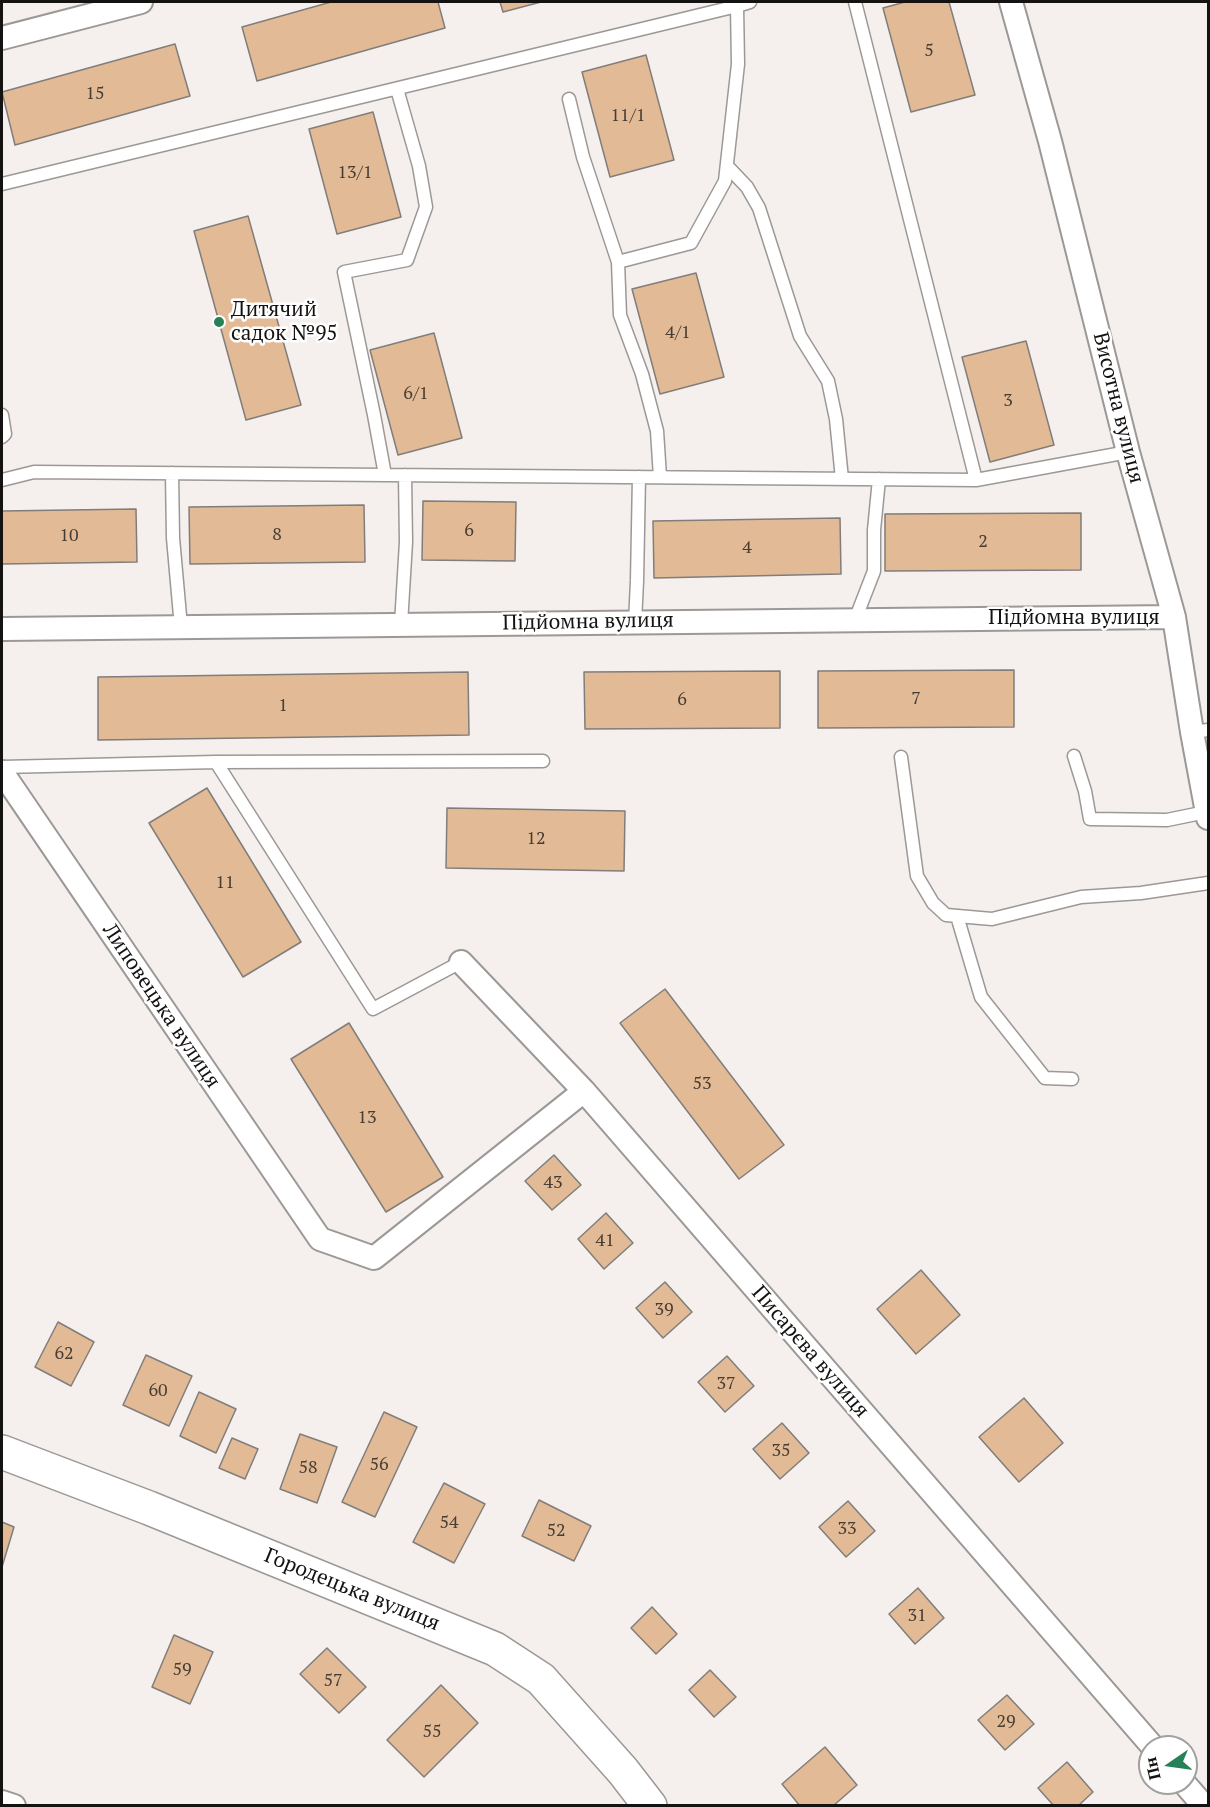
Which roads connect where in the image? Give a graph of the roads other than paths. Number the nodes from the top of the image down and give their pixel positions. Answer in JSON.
{"nodes":[{"id":1,"x":141,"y":2,"type":"edge"},
{"id":2,"x":750,"y":2,"type":"edge"},
{"id":3,"x":855,"y":2,"type":"edge"},
{"id":4,"x":1011,"y":2,"type":"edge"},
{"id":5,"x":737,"y":6,"type":"junction"},
{"id":6,"x":2,"y":38,"type":"edge"},
{"id":7,"x":397,"y":89,"type":"junction"},
{"id":8,"x":569,"y":99,"type":"dead end"},
{"id":9,"x":727,"y":166,"type":"junction"},
{"id":10,"x":2,"y":184,"type":"edge"},
{"id":11,"x":618,"y":262,"type":"junction"},
{"id":12,"x":2,"y":415,"type":"edge"},
{"id":13,"x":2,"y":437,"type":"edge"},
{"id":14,"x":1128,"y":452,"type":"junction"},
{"id":15,"x":172,"y":473,"type":"junction"},
{"id":16,"x":385,"y":475,"type":"junction"},
{"id":17,"x":405,"y":475,"type":"junction"},
{"id":18,"x":639,"y":477,"type":"junction"},
{"id":19,"x":660,"y":477,"type":"junction"},
{"id":20,"x":842,"y":479,"type":"junction"},
{"id":21,"x":879,"y":479,"type":"junction"},
{"id":22,"x":2,"y":480,"type":"edge"},
{"id":23,"x":976,"y":480,"type":"junction"},
{"id":24,"x":1174,"y":617,"type":"junction"},
{"id":25,"x":855,"y":620,"type":"junction"},
{"id":26,"x":635,"y":622,"type":"junction"},
{"id":27,"x":401,"y":624,"type":"junction"},
{"id":28,"x":181,"y":627,"type":"junction"},
{"id":29,"x":2,"y":630,"type":"edge"},
{"id":30,"x":1200,"y":731,"type":"edge"},
{"id":31,"x":1074,"y":756,"type":"dead end"},
{"id":32,"x":901,"y":758,"type":"dead end"},
{"id":33,"x":543,"y":761,"type":"dead end"},
{"id":34,"x":216,"y":762,"type":"junction"},
{"id":35,"x":2,"y":766,"type":"edge"},
{"id":36,"x":2,"y":772,"type":"edge"},
{"id":37,"x":1208,"y":815,"type":"edge"},
{"id":38,"x":1209,"y":883,"type":"edge"},
{"id":39,"x":957,"y":916,"type":"junction"},
{"id":40,"x":461,"y":962,"type":"joint"},
{"id":41,"x":1072,"y":1079,"type":"dead end"},
{"id":42,"x":584,"y":1091,"type":"junction"},
{"id":43,"x":2,"y":1452,"type":"edge"},
{"id":44,"x":1143,"y":1735,"type":"edge"},
{"id":45,"x":2,"y":1802,"type":"edge"},
{"id":46,"x":14,"y":1806,"type":"edge"},
{"id":47,"x":650,"y":1806,"type":"edge"}],
"edges":[{"from":1,"to":6,"type":"street"},
{"from":2,"to":5,"type":"lane"},
{"from":3,"to":23,"type":"lane"},
{"from":4,"to":14,"type":"street","name":"Висотна вулиця"},
{"from":5,"to":7,"type":"lane"},
{"from":5,"to":9,"type":"lane"},
{"from":7,"to":10,"type":"lane"},
{"from":7,"to":16,"type":"lane"},
{"from":8,"to":11,"type":"lane"},
{"from":9,"to":11,"type":"lane"},
{"from":9,"to":20,"type":"lane"},
{"from":11,"to":19,"type":"lane"},
{"from":12,"to":13,"type":"lane"},
{"from":14,"to":23,"type":"lane"},
{"from":14,"to":24,"type":"street","name":"Висотна вулиця"},
{"from":15,"to":16,"type":"lane"},
{"from":15,"to":22,"type":"lane"},
{"from":15,"to":28,"type":"lane"},
{"from":16,"to":17,"type":"lane"},
{"from":17,"to":18,"type":"lane"},
{"from":17,"to":27,"type":"lane"},
{"from":18,"to":19,"type":"lane"},
{"from":18,"to":26,"type":"lane"},
{"from":19,"to":20,"type":"lane"},
{"from":20,"to":21,"type":"lane"},
{"from":21,"to":23,"type":"lane"},
{"from":21,"to":25,"type":"lane"},
{"from":24,"to":25,"type":"street","name":"Підйомна вулиця"},
{"from":24,"to":30,"type":"street","name":"Висотна вулиця"},
{"from":25,"to":26,"type":"street","name":"Підйомна вулиця"},
{"from":26,"to":27,"type":"street","name":"Підйомна вулиця"},
{"from":27,"to":28,"type":"street","name":"Підйомна вулиця"},
{"from":28,"to":29,"type":"street","name":"Підйомна вулиця"},
{"from":30,"to":37,"type":"street","name":"Висотна вулиця"},
{"from":31,"to":37,"type":"lane"},
{"from":32,"to":39,"type":"lane"},
{"from":33,"to":34,"type":"lane"},
{"from":34,"to":35,"type":"lane"},
{"from":34,"to":40,"type":"lane"},
{"from":36,"to":42,"type":"street","name":"Липовецька вулиця"},
{"from":38,"to":39,"type":"lane"},
{"from":39,"to":41,"type":"lane"},
{"from":40,"to":42,"type":"street","name":"Писарєва вулиця"},
{"from":42,"to":44,"type":"street","name":"Писарєва вулиця"},
{"from":43,"to":47,"type":"main road","name":"Городецька вулиця"},
{"from":45,"to":46,"type":"street"}]}
